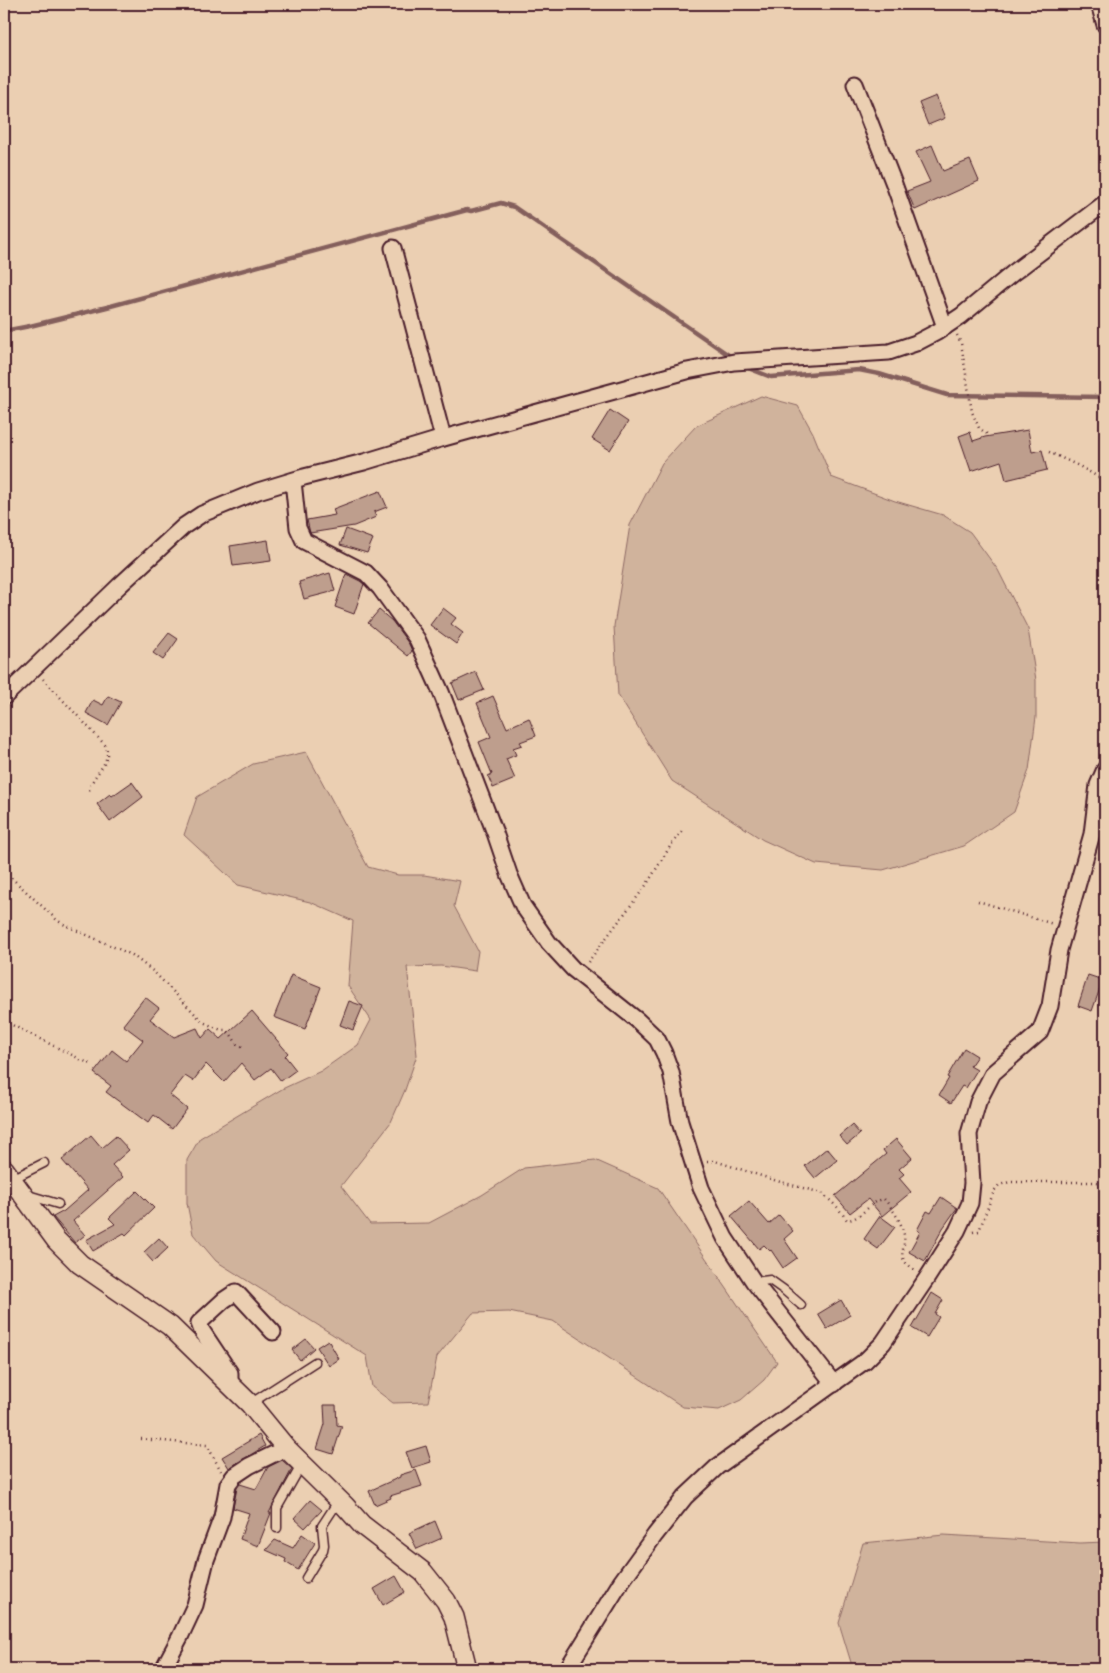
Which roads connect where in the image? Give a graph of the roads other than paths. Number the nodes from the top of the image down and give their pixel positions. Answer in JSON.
{"nodes":[{"id":1,"x":1099,"y":4,"type":"edge"},
{"id":2,"x":1105,"y":25,"type":"edge"},
{"id":3,"x":854,"y":84,"type":"dead end"},
{"id":4,"x":1105,"y":202,"type":"edge"},
{"id":5,"x":393,"y":248,"type":"dead end"},
{"id":6,"x":948,"y":325,"type":"junction"},
{"id":7,"x":443,"y":438,"type":"junction"},
{"id":8,"x":293,"y":481,"type":"junction"},
{"id":9,"x":5,"y":694,"type":"edge"},
{"id":10,"x":1105,"y":769,"type":"edge"},
{"id":11,"x":44,"y":1163,"type":"dead end"},
{"id":12,"x":12,"y":1180,"type":"edge"},
{"id":13,"x":58,"y":1204,"type":"dead end"},
{"id":14,"x":754,"y":1282,"type":"junction"},
{"id":15,"x":801,"y":1305,"type":"dead end"},
{"id":16,"x":273,"y":1332,"type":"dead end"},
{"id":17,"x":315,"y":1362,"type":"dead end"},
{"id":18,"x":230,"y":1384,"type":"junction"},
{"id":19,"x":834,"y":1384,"type":"junction"},
{"id":20,"x":250,"y":1404,"type":"junction"},
{"id":21,"x":286,"y":1448,"type":"junction"},
{"id":22,"x":302,"y":1464,"type":"junction"},
{"id":23,"x":339,"y":1500,"type":"junction"},
{"id":24,"x":278,"y":1528,"type":"dead end"},
{"id":25,"x":306,"y":1578,"type":"dead end"},
{"id":26,"x":163,"y":1669,"type":"edge"},
{"id":27,"x":467,"y":1669,"type":"edge"},
{"id":28,"x":567,"y":1669,"type":"edge"}],
"edges":[{"from":1,"to":2,"type":"street"},
{"from":3,"to":6,"type":"street"},
{"from":4,"to":6,"type":"street"},
{"from":5,"to":7,"type":"street"},
{"from":6,"to":7,"type":"street"},
{"from":7,"to":8,"type":"street"},
{"from":8,"to":9,"type":"street"},
{"from":8,"to":14,"type":"street"},
{"from":10,"to":19,"type":"street"},
{"from":11,"to":12,"type":"lane"},
{"from":12,"to":13,"type":"lane"},
{"from":12,"to":18,"type":"street"},
{"from":14,"to":15,"type":"lane"},
{"from":14,"to":19,"type":"street"},
{"from":16,"to":18,"type":"street"},
{"from":17,"to":20,"type":"lane"},
{"from":18,"to":20,"type":"street"},
{"from":19,"to":28,"type":"street"},
{"from":20,"to":21,"type":"street"},
{"from":21,"to":22,"type":"street"},
{"from":21,"to":26,"type":"street"},
{"from":22,"to":23,"type":"street"},
{"from":22,"to":24,"type":"lane"},
{"from":23,"to":25,"type":"lane"},
{"from":23,"to":27,"type":"street"}]}
